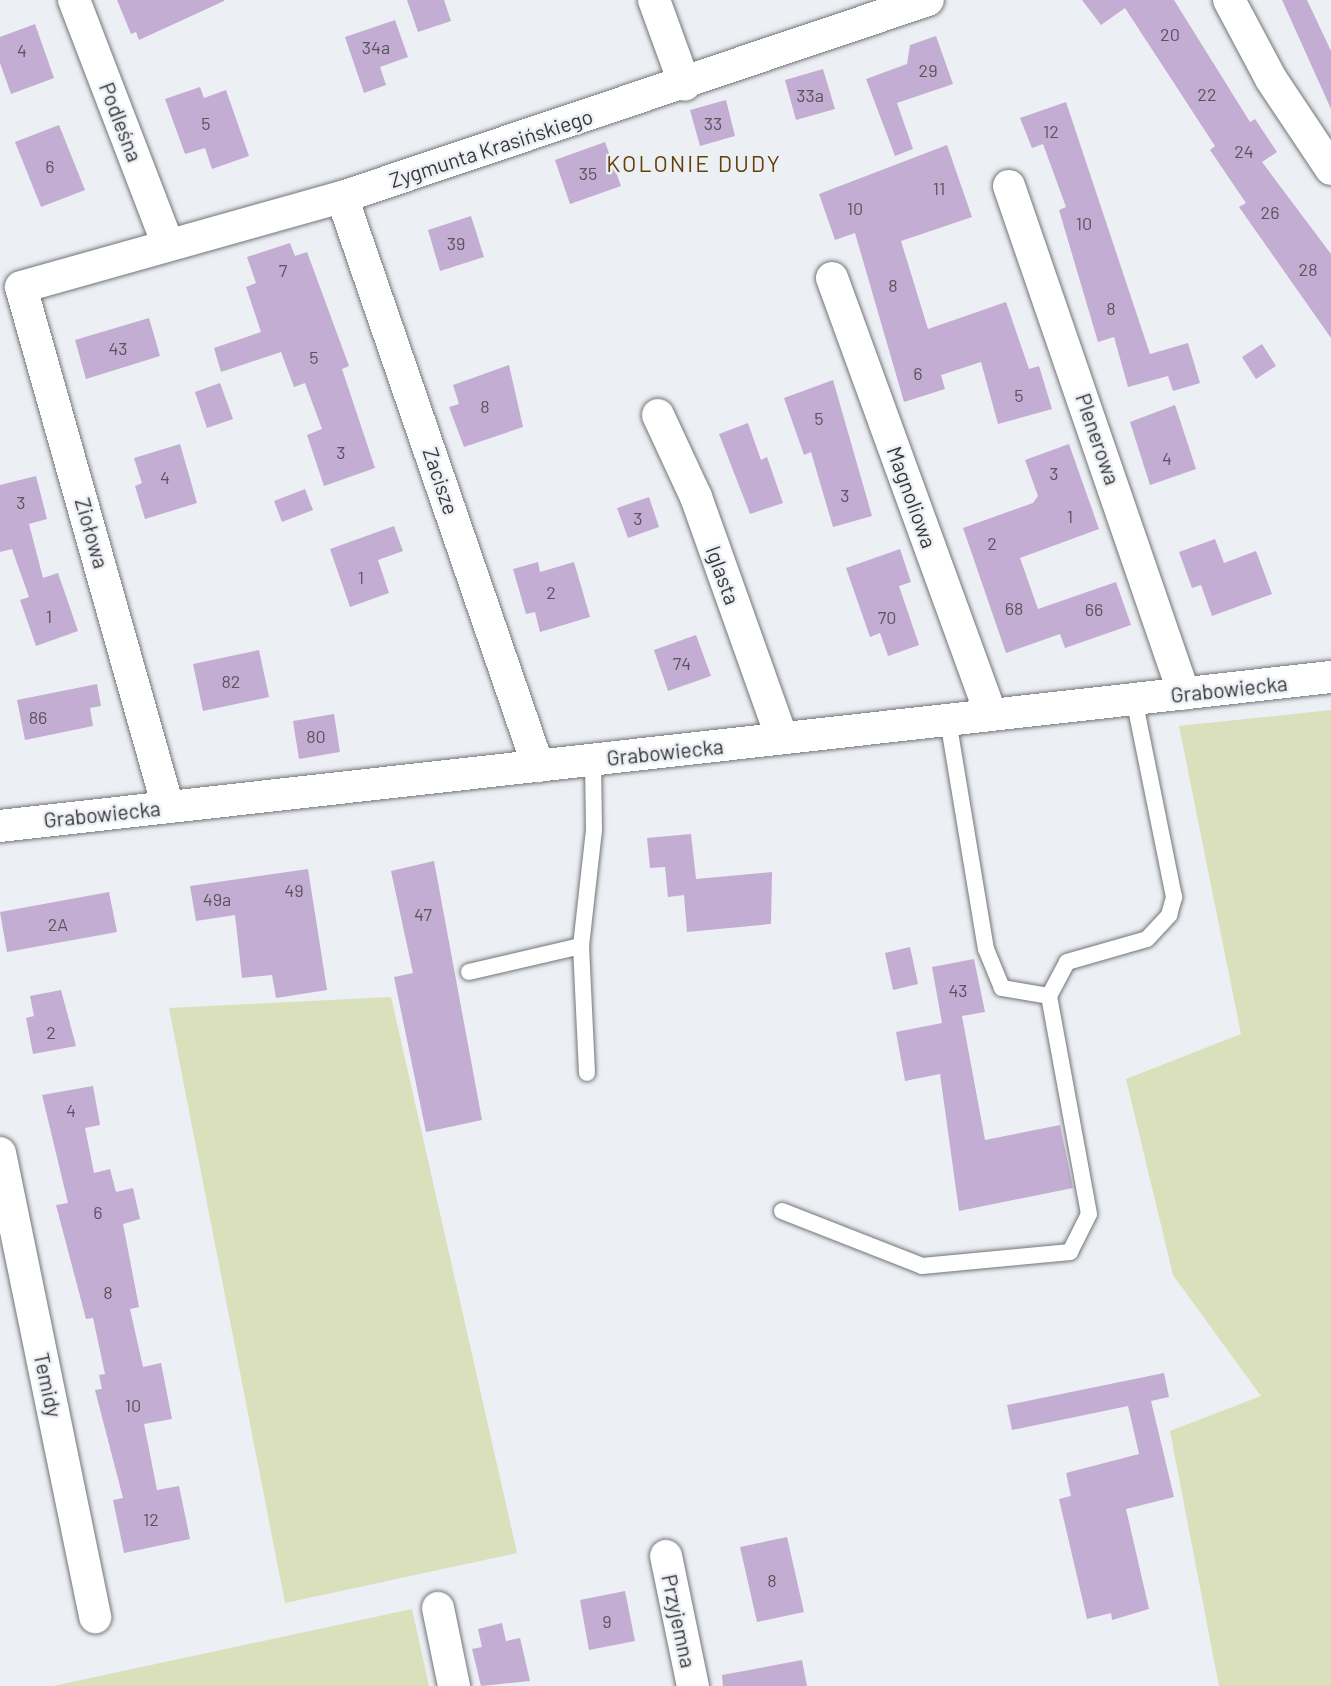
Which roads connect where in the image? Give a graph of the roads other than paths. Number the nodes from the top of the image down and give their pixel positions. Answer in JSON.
{"nodes":[{"id":1,"x":74,"y":0,"type":"edge"},
{"id":2,"x":654,"y":0,"type":"edge"},
{"id":3,"x":928,"y":0,"type":"edge"},
{"id":4,"x":1229,"y":0,"type":"edge"},
{"id":5,"x":685,"y":85,"type":"junction"},
{"id":6,"x":1331,"y":169,"type":"edge"},
{"id":7,"x":1009,"y":186,"type":"dead end"},
{"id":8,"x":342,"y":197,"type":"junction"},
{"id":9,"x":168,"y":245,"type":"junction"},
{"id":10,"x":832,"y":278,"type":"dead end"},
{"id":11,"x":23,"y":287,"type":"edge"},
{"id":12,"x":658,"y":415,"type":"dead end"},
{"id":13,"x":1331,"y":677,"type":"edge"},
{"id":14,"x":1184,"y":694,"type":"junction"},
{"id":15,"x":1134,"y":699,"type":"junction"},
{"id":16,"x":991,"y":715,"type":"junction"},
{"id":17,"x":948,"y":720,"type":"junction"},
{"id":18,"x":782,"y":738,"type":"junction"},
{"id":19,"x":593,"y":760,"type":"junction"},
{"id":20,"x":538,"y":766,"type":"junction"},
{"id":21,"x":169,"y":807,"type":"junction"},
{"id":22,"x":0,"y":826,"type":"edge"},
{"id":23,"x":581,"y":946,"type":"junction"},
{"id":24,"x":469,"y":972,"type":"dead end"},
{"id":25,"x":1049,"y":996,"type":"junction"},
{"id":26,"x":587,"y":1073,"type":"dead end"},
{"id":27,"x":0,"y":1153,"type":"edge"},
{"id":28,"x":782,"y":1211,"type":"dead end"},
{"id":29,"x":666,"y":1556,"type":"dead end"},
{"id":30,"x":439,"y":1608,"type":"dead end"},
{"id":31,"x":95,"y":1617,"type":"dead end"},
{"id":32,"x":454,"y":1686,"type":"edge"},
{"id":33,"x":693,"y":1686,"type":"edge"}],
"edges":[{"from":1,"to":9,"type":"street","name":"Podleśna"},
{"from":2,"to":5,"type":"street"},
{"from":3,"to":5,"type":"street","name":"Zygmunta Krasińskiego"},
{"from":4,"to":6,"type":"street"},
{"from":5,"to":8,"type":"street","name":"Zygmunta Krasińskiego"},
{"from":7,"to":14,"type":"street","name":"Plenerowa"},
{"from":8,"to":9,"type":"street","name":"Zygmunta Krasińskiego"},
{"from":8,"to":20,"type":"street","name":"Zacisze"},
{"from":9,"to":11,"type":"street","name":"Zygmunta Krasińskiego"},
{"from":10,"to":16,"type":"street","name":"Magnoliowa"},
{"from":11,"to":21,"type":"street","name":"Ziołowa"},
{"from":12,"to":18,"type":"street","name":"Iglasta"},
{"from":13,"to":14,"type":"street","name":"Grabowiecka"},
{"from":14,"to":15,"type":"street","name":"Grabowiecka"},
{"from":15,"to":16,"type":"street","name":"Grabowiecka"},
{"from":15,"to":25,"type":"lane"},
{"from":16,"to":17,"type":"street","name":"Grabowiecka"},
{"from":17,"to":18,"type":"street","name":"Grabowiecka"},
{"from":17,"to":25,"type":"lane"},
{"from":18,"to":19,"type":"street","name":"Grabowiecka"},
{"from":19,"to":20,"type":"street","name":"Grabowiecka"},
{"from":19,"to":23,"type":"lane"},
{"from":20,"to":21,"type":"street","name":"Grabowiecka"},
{"from":21,"to":22,"type":"street","name":"Grabowiecka"},
{"from":23,"to":24,"type":"lane"},
{"from":23,"to":26,"type":"lane"},
{"from":25,"to":28,"type":"lane"},
{"from":27,"to":31,"type":"street","name":"Temidy"},
{"from":29,"to":33,"type":"street","name":"Przyjemna"},
{"from":30,"to":32,"type":"street"}]}
